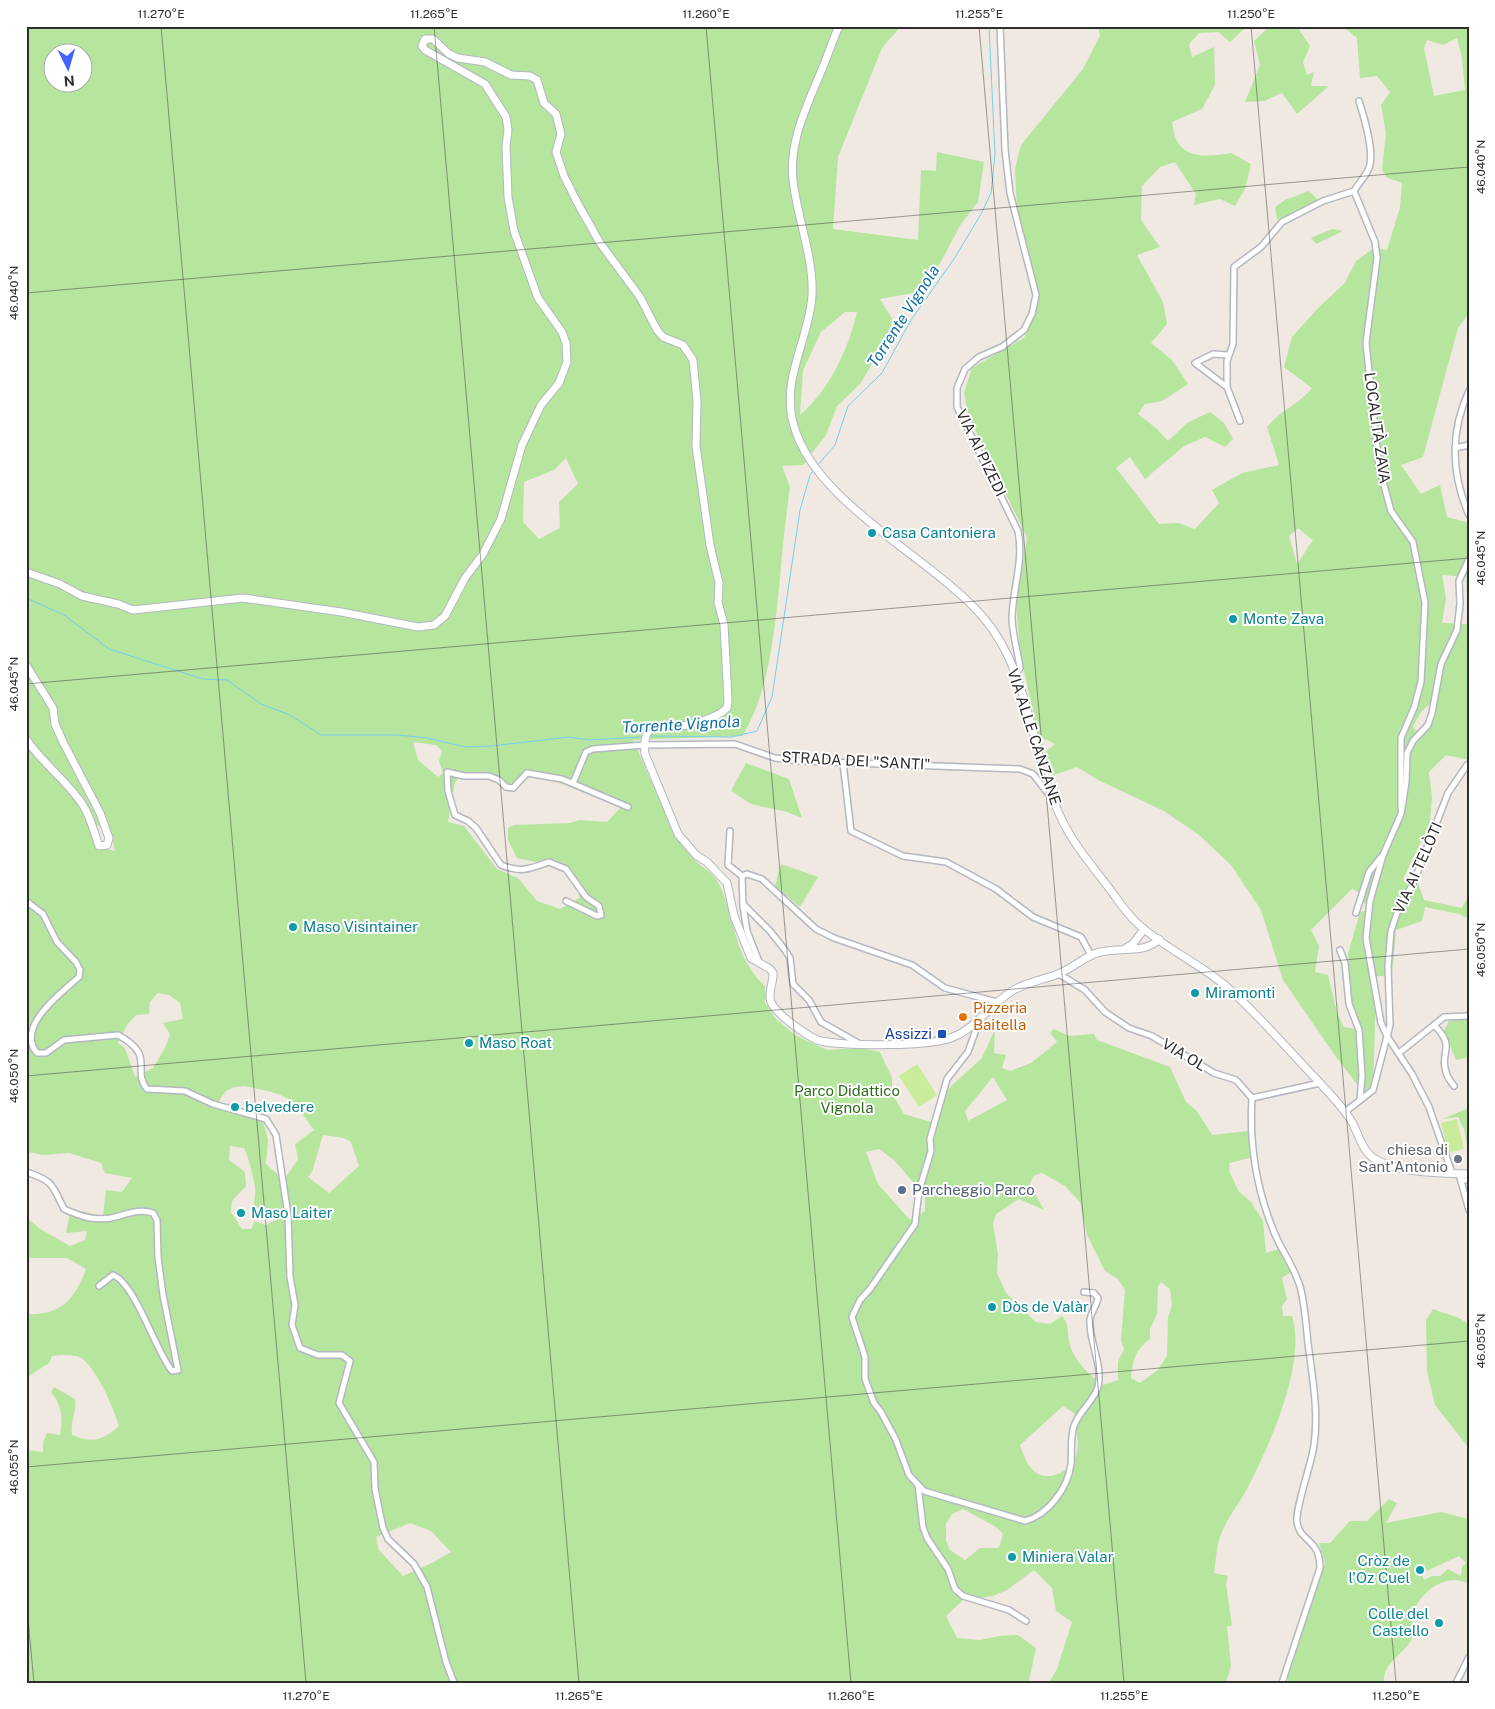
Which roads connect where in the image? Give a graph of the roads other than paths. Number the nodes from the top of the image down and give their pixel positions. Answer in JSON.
{"nodes":[{"id":1,"x":839,"y":26,"type":"edge"},
{"id":2,"x":1000,"y":26,"type":"edge"},
{"id":3,"x":1359,"y":102,"type":"dead end"},
{"id":4,"x":1354,"y":191,"type":"junction"},
{"id":5,"x":1228,"y":355,"type":"junction"},
{"id":6,"x":1227,"y":387,"type":"junction"},
{"id":7,"x":1469,"y":391,"type":"edge"},
{"id":8,"x":1466,"y":397,"type":"junction"},
{"id":9,"x":1469,"y":405,"type":"edge"},
{"id":10,"x":1240,"y":421,"type":"dead end"},
{"id":11,"x":1469,"y":445,"type":"edge"},
{"id":12,"x":1455,"y":448,"type":"junction"},
{"id":13,"x":1469,"y":515,"type":"edge"},
{"id":14,"x":1469,"y":559,"type":"edge"},
{"id":15,"x":26,"y":572,"type":"edge"},
{"id":16,"x":26,"y":665,"type":"edge"},
{"id":17,"x":1016,"y":674,"type":"junction"},
{"id":18,"x":26,"y":739,"type":"edge"},
{"id":19,"x":645,"y":739,"type":"junction"},
{"id":20,"x":843,"y":763,"type":"junction"},
{"id":21,"x":1467,"y":765,"type":"dead end"},
{"id":22,"x":573,"y":783,"type":"junction"},
{"id":23,"x":1054,"y":802,"type":"junction"},
{"id":24,"x":628,"y":807,"type":"dead end"},
{"id":25,"x":1401,"y":808,"type":"junction"},
{"id":26,"x":730,"y":831,"type":"dead end"},
{"id":27,"x":1383,"y":855,"type":"junction"},
{"id":28,"x":742,"y":876,"type":"junction"},
{"id":29,"x":26,"y":901,"type":"edge"},
{"id":30,"x":566,"y":901,"type":"dead end"},
{"id":31,"x":743,"y":904,"type":"junction"},
{"id":32,"x":1356,"y":913,"type":"dead end"},
{"id":33,"x":1144,"y":929,"type":"junction"},
{"id":34,"x":1159,"y":939,"type":"junction"},
{"id":35,"x":1126,"y":949,"type":"junction"},
{"id":36,"x":1340,"y":950,"type":"dead end"},
{"id":37,"x":1091,"y":955,"type":"junction"},
{"id":38,"x":760,"y":964,"type":"junction"},
{"id":39,"x":1059,"y":974,"type":"junction"},
{"id":40,"x":997,"y":1002,"type":"junction"},
{"id":41,"x":981,"y":1016,"type":"junction"},
{"id":42,"x":1469,"y":1016,"type":"edge"},
{"id":43,"x":1434,"y":1025,"type":"junction"},
{"id":44,"x":1387,"y":1036,"type":"junction"},
{"id":45,"x":861,"y":1044,"type":"junction"},
{"id":46,"x":1399,"y":1053,"type":"junction"},
{"id":47,"x":1320,"y":1083,"type":"junction"},
{"id":48,"x":1454,"y":1086,"type":"dead end"},
{"id":49,"x":1252,"y":1098,"type":"junction"},
{"id":50,"x":1360,"y":1100,"type":"junction"},
{"id":51,"x":1345,"y":1112,"type":"junction"},
{"id":52,"x":26,"y":1172,"type":"edge"},
{"id":53,"x":1469,"y":1174,"type":"edge"},
{"id":54,"x":1457,"y":1176,"type":"junction"},
{"id":55,"x":1469,"y":1180,"type":"edge"},
{"id":56,"x":1469,"y":1210,"type":"edge"},
{"id":57,"x":99,"y":1286,"type":"dead end"},
{"id":58,"x":1084,"y":1292,"type":"dead end"},
{"id":59,"x":917,"y":1484,"type":"junction"},
{"id":60,"x":1026,"y":1621,"type":"dead end"},
{"id":61,"x":1469,"y":1658,"type":"edge"},
{"id":62,"x":454,"y":1683,"type":"edge"},
{"id":63,"x":1282,"y":1683,"type":"edge"},
{"id":64,"x":1456,"y":1683,"type":"edge"}],
"edges":[{"from":1,"to":17,"type":"street","name":"VIA ALLE CANZANE"},
{"from":2,"to":17,"type":"street","name":"VIA AI PIZEDI"},
{"from":3,"to":4,"type":"street"},
{"from":4,"to":5,"type":"street"},
{"from":4,"to":25,"type":"street","name":"LOCALITÀ ZAVA"},
{"from":5,"to":6,"type":"street"},
{"from":5,"to":6,"type":"street"},
{"from":6,"to":10,"type":"street"},
{"from":7,"to":8,"type":"street"},
{"from":8,"to":9,"type":"street"},
{"from":8,"to":12,"type":"street"},
{"from":11,"to":12,"type":"street"},
{"from":12,"to":13,"type":"street"},
{"from":14,"to":25,"type":"street"},
{"from":15,"to":19,"type":"street"},
{"from":16,"to":18,"type":"street"},
{"from":17,"to":23,"type":"street","name":"VIA ALLE CANZANE"},
{"from":19,"to":20,"type":"street","name":"STRADA DEI \"SANTI\""},
{"from":19,"to":22,"type":"street","name":"STRADA DEI \"SANTI\""},
{"from":19,"to":38,"type":"street"},
{"from":20,"to":23,"type":"street","name":"STRADA DEI \"SANTI\""},
{"from":20,"to":37,"type":"street"},
{"from":21,"to":44,"type":"street","name":"VIA AI TELÒTI"},
{"from":22,"to":24,"type":"street"},
{"from":22,"to":30,"type":"street"},
{"from":23,"to":33,"type":"street","name":"VIA ALLE CANZANE"},
{"from":25,"to":27,"type":"street"},
{"from":26,"to":28,"type":"street"},
{"from":27,"to":32,"type":"street"},
{"from":27,"to":44,"type":"street"},
{"from":28,"to":31,"type":"street"},
{"from":28,"to":40,"type":"street"},
{"from":29,"to":62,"type":"street"},
{"from":31,"to":38,"type":"street"},
{"from":31,"to":45,"type":"street"},
{"from":33,"to":34,"type":"street","name":"VIA ALLE CANZANE"},
{"from":33,"to":35,"type":"street"},
{"from":34,"to":35,"type":"street"},
{"from":34,"to":47,"type":"street","name":"VIA ALLE CANZANE"},
{"from":35,"to":37,"type":"street"},
{"from":36,"to":50,"type":"street"},
{"from":37,"to":39,"type":"street"},
{"from":38,"to":45,"type":"street"},
{"from":39,"to":40,"type":"street"},
{"from":39,"to":49,"type":"street","name":"VIA OL"},
{"from":40,"to":41,"type":"street"},
{"from":41,"to":45,"type":"street"},
{"from":41,"to":59,"type":"street"},
{"from":42,"to":43,"type":"street"},
{"from":43,"to":46,"type":"street"},
{"from":43,"to":48,"type":"street"},
{"from":44,"to":46,"type":"street"},
{"from":44,"to":50,"type":"street","name":"VIA AI TELÒTI"},
{"from":46,"to":54,"type":"street"},
{"from":47,"to":49,"type":"street"},
{"from":47,"to":51,"type":"street","name":"VIA ALLE CANZANE"},
{"from":49,"to":63,"type":"street"},
{"from":50,"to":51,"type":"street","name":"VIA AI TELÒTI"},
{"from":51,"to":54,"type":"street","name":"VIA ALLE CANZANE"},
{"from":52,"to":57,"type":"street"},
{"from":53,"to":54,"type":"street","name":"VIA ALLE CANZANE"},
{"from":54,"to":55,"type":"street"},
{"from":54,"to":56,"type":"street"},
{"from":58,"to":59,"type":"street"},
{"from":59,"to":60,"type":"street"},
{"from":61,"to":64,"type":"street"}]}
